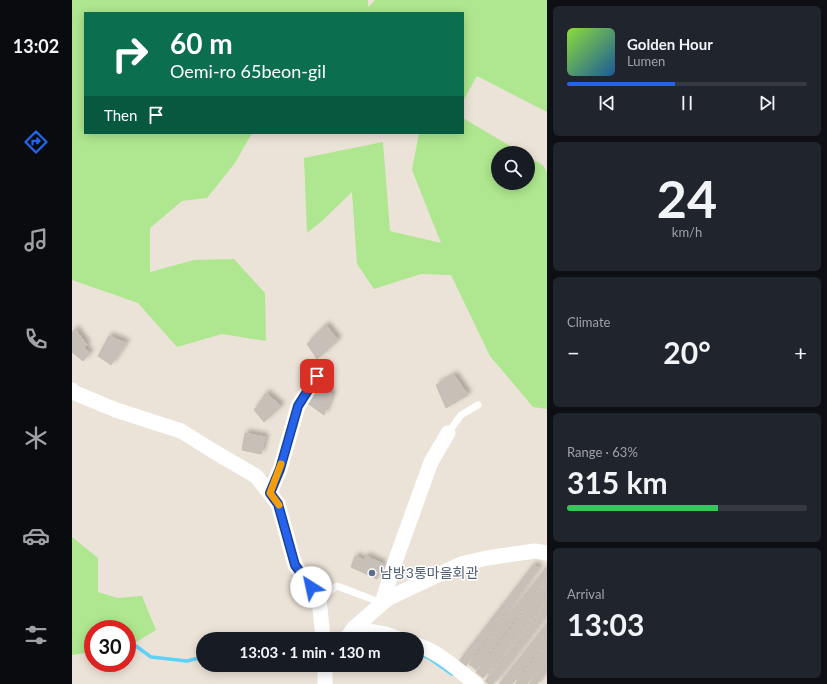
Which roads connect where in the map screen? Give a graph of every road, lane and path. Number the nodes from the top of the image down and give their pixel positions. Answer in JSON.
{"nodes":[{"id":1,"x":317,"y":376,"type":"dead end"},
{"id":2,"x":72,"y":390,"type":"edge"},
{"id":3,"x":478,"y":405,"type":"dead end"},
{"id":4,"x":448,"y":433,"type":"joint"},
{"id":5,"x":270,"y":493,"type":"junction"},
{"id":6,"x":547,"y":553,"type":"edge"},
{"id":7,"x":319,"y":598,"type":"junction"},
{"id":8,"x":382,"y":603,"type":"junction"},
{"id":9,"x":323,"y":632,"type":"edge"},
{"id":10,"x":351,"y":632,"type":"edge"},
{"id":11,"x":424,"y":647,"type":"edge"},
{"id":12,"x":325,"y":672,"type":"edge"},
{"id":13,"x":325,"y":684,"type":"edge"},
{"id":14,"x":476,"y":684,"type":"edge"}],
"edges":[{"from":1,"to":5,"type":"street"},
{"from":2,"to":5,"type":"street"},
{"from":3,"to":4,"type":"lane"},
{"from":4,"to":8,"type":"street"},
{"from":5,"to":7,"type":"street"},
{"from":6,"to":8,"type":"street"},
{"from":7,"to":8,"type":"lane"},
{"from":7,"to":9,"type":"street"},
{"from":8,"to":10,"type":"street"},
{"from":11,"to":14,"type":"street"},
{"from":12,"to":13,"type":"street"}]}
